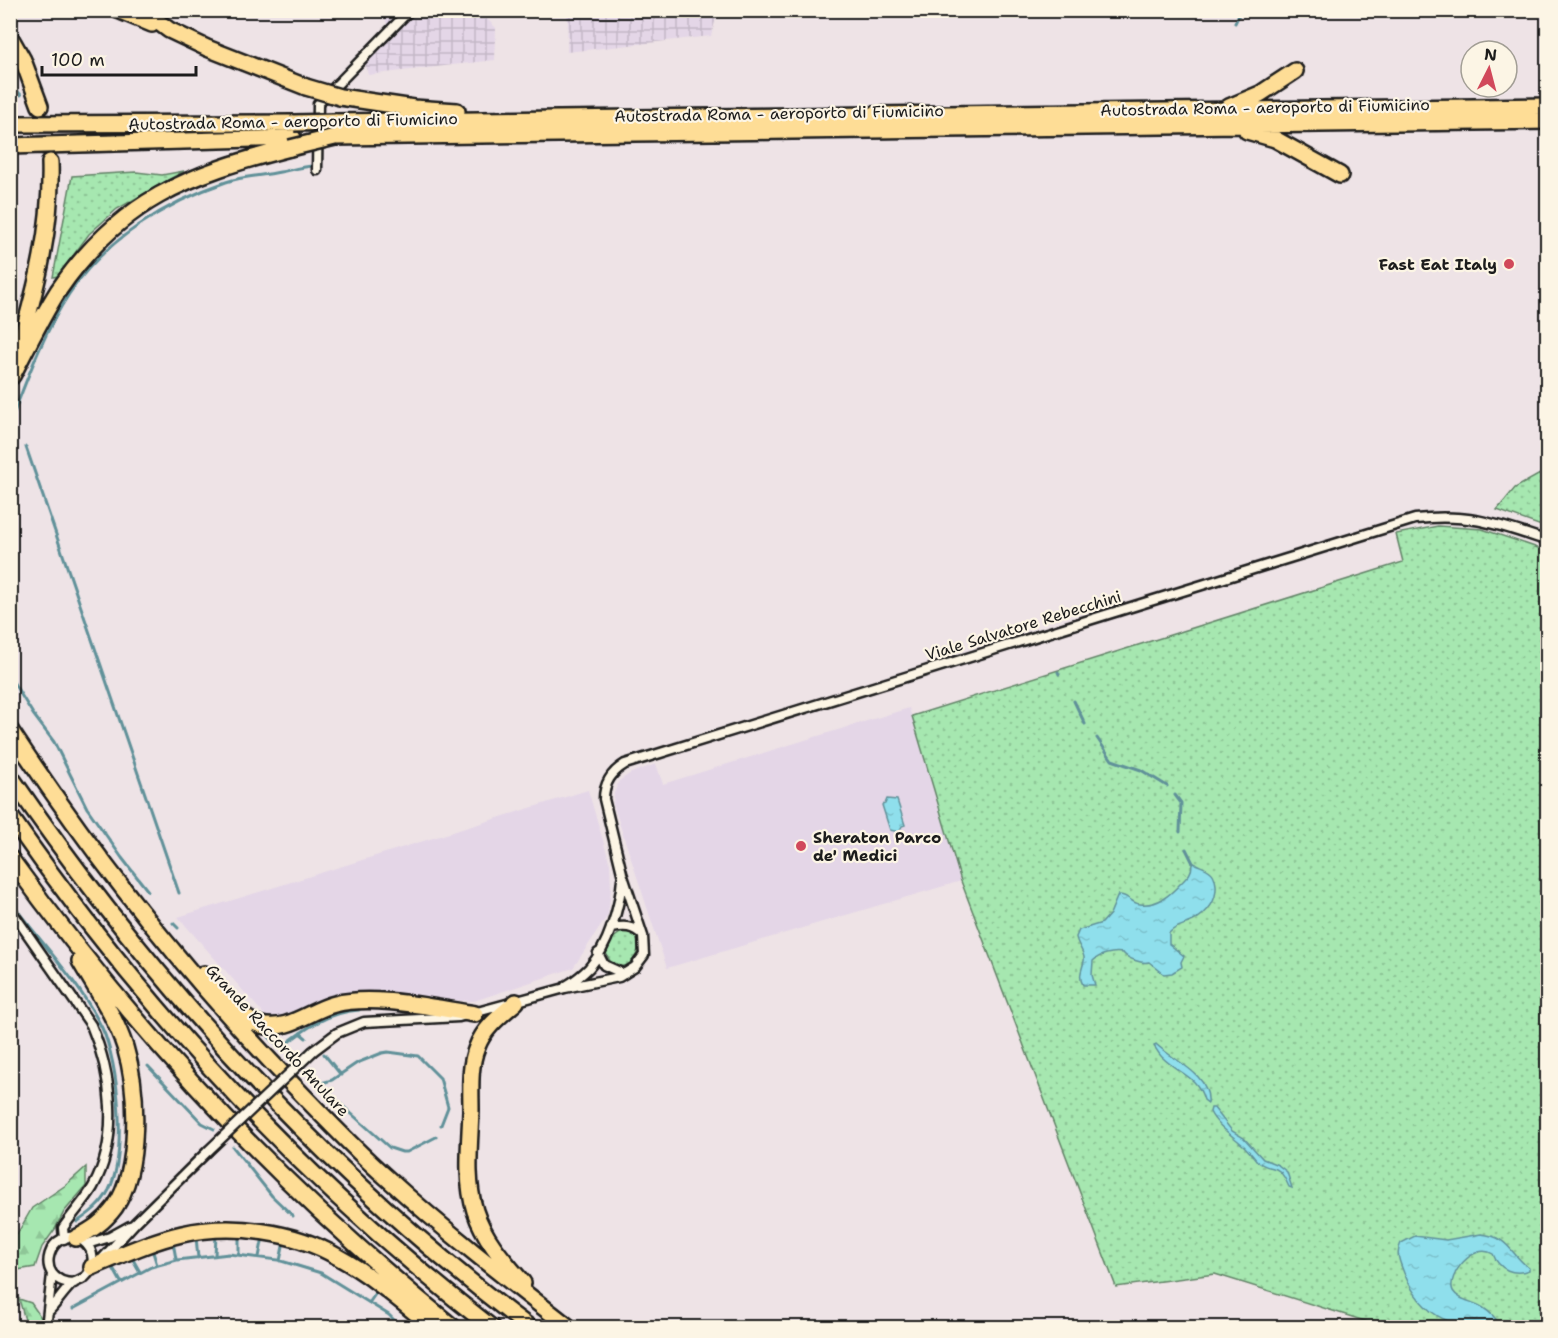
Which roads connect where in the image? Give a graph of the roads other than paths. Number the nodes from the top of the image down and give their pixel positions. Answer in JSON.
{"nodes":[{"id":1,"x":117,"y":10,"type":"edge"},
{"id":2,"x":142,"y":10,"type":"edge"},
{"id":3,"x":410,"y":10,"type":"edge"},
{"id":4,"x":170,"y":30,"type":"junction"},
{"id":5,"x":10,"y":37,"type":"edge"},
{"id":6,"x":1295,"y":71,"type":"dead end"},
{"id":7,"x":40,"y":106,"type":"tunnel mouth"},
{"id":8,"x":1548,"y":106,"type":"edge"},
{"id":9,"x":1219,"y":111,"type":"junction"},
{"id":10,"x":565,"y":120,"type":"junction"},
{"id":11,"x":1548,"y":121,"type":"edge"},
{"id":12,"x":10,"y":124,"type":"edge"},
{"id":13,"x":1208,"y":125,"type":"junction"},
{"id":14,"x":335,"y":130,"type":"junction"},
{"id":15,"x":292,"y":136,"type":"junction"},
{"id":16,"x":10,"y":146,"type":"edge"},
{"id":17,"x":50,"y":162,"type":"tunnel mouth"},
{"id":18,"x":317,"y":170,"type":"dead end"},
{"id":19,"x":1340,"y":175,"type":"dead end"},
{"id":20,"x":11,"y":378,"type":"edge"},
{"id":21,"x":1548,"y":541,"type":"edge"},
{"id":22,"x":10,"y":716,"type":"edge"},
{"id":23,"x":10,"y":730,"type":"edge"},
{"id":24,"x":10,"y":776,"type":"edge"},
{"id":25,"x":59,"y":804,"type":"junction"},
{"id":26,"x":10,"y":816,"type":"edge"},
{"id":27,"x":10,"y":858,"type":"edge"},
{"id":28,"x":622,"y":873,"type":"junction"},
{"id":29,"x":10,"y":909,"type":"edge"},
{"id":30,"x":141,"y":912,"type":"junction"},
{"id":31,"x":58,"y":923,"type":"junction"},
{"id":32,"x":611,"y":928,"type":"junction"},
{"id":33,"x":643,"y":936,"type":"junction"},
{"id":34,"x":598,"y":953,"type":"junction"},
{"id":35,"x":624,"y":974,"type":"junction"},
{"id":36,"x":565,"y":988,"type":"junction"},
{"id":37,"x":516,"y":1002,"type":"junction"},
{"id":38,"x":475,"y":1014,"type":"junction"},
{"id":39,"x":135,"y":1223,"type":"junction"},
{"id":40,"x":76,"y":1240,"type":"junction"},
{"id":41,"x":92,"y":1267,"type":"junction"},
{"id":42,"x":52,"y":1274,"type":"junction"},
{"id":43,"x":74,"y":1283,"type":"junction"},
{"id":44,"x":49,"y":1311,"type":"junction"},
{"id":45,"x":46,"y":1328,"type":"edge"},
{"id":46,"x":434,"y":1328,"type":"edge"},
{"id":47,"x":454,"y":1328,"type":"edge"},
{"id":48,"x":492,"y":1328,"type":"edge"},
{"id":49,"x":530,"y":1328,"type":"edge"},
{"id":50,"x":571,"y":1328,"type":"edge"}],
"edges":[{"from":1,"to":4,"type":"highway"},
{"from":2,"to":4,"type":"highway"},
{"from":3,"to":18,"type":"street"},
{"from":4,"to":10,"type":"highway","bridge":true},
{"from":5,"to":7,"type":"highway"},
{"from":6,"to":9,"type":"highway"},
{"from":8,"to":9,"type":"highway","name":"Autostrada Roma - aeroporto di Fiumicino"},
{"from":9,"to":10,"type":"highway","name":"Autostrada Roma - aeroporto di Fiumicino"},
{"from":10,"to":14,"type":"highway","name":"Autostrada Roma - aeroporto di Fiumicino"},
{"from":11,"to":13,"type":"highway","name":"Autostrada Roma - aeroporto di Fiumicino"},
{"from":12,"to":15,"type":"highway","name":"Autostrada Roma - aeroporto di Fiumicino"},
{"from":13,"to":14,"type":"highway","name":"Autostrada Roma - aeroporto di Fiumicino"},
{"from":13,"to":19,"type":"highway"},
{"from":14,"to":15,"type":"highway","name":"Autostrada Roma - aeroporto di Fiumicino","bridge":true},
{"from":14,"to":15,"type":"highway","bridge":true},
{"from":15,"to":16,"type":"highway","name":"Autostrada Roma - aeroporto di Fiumicino"},
{"from":15,"to":20,"type":"highway"},
{"from":17,"to":20,"type":"highway"},
{"from":21,"to":28,"type":"street","name":"Viale Salvatore Rebecchini"},
{"from":22,"to":25,"type":"highway"},
{"from":23,"to":25,"type":"highway","name":"Grande Raccordo Anulare"},
{"from":24,"to":49,"type":"highway"},
{"from":25,"to":30,"type":"highway","name":"Grande Raccordo Anulare"},
{"from":26,"to":48,"type":"highway"},
{"from":27,"to":31,"type":"highway"},
{"from":28,"to":32,"type":"street","name":"Viale Salvatore Rebecchini"},
{"from":28,"to":33,"type":"street","name":"Viale Salvatore Rebecchini"},
{"from":29,"to":40,"type":"street"},
{"from":30,"to":38,"type":"highway"},
{"from":30,"to":50,"type":"highway","name":"Grande Raccordo Anulare"},
{"from":31,"to":40,"type":"highway"},
{"from":31,"to":47,"type":"highway"},
{"from":32,"to":33,"type":"street"},
{"from":32,"to":34,"type":"street","name":"Viale Salvatore Rebecchini"},
{"from":33,"to":35,"type":"street","name":"Viale Salvatore Rebecchini"},
{"from":34,"to":35,"type":"street"},
{"from":34,"to":36,"type":"street","name":"Viale Salvatore Rebecchini"},
{"from":35,"to":36,"type":"street","name":"Viale Salvatore Rebecchini"},
{"from":36,"to":37,"type":"street","name":"Viale Salvatore Rebecchini"},
{"from":37,"to":38,"type":"street","name":"Viale Salvatore Rebecchini"},
{"from":37,"to":50,"type":"highway"},
{"from":38,"to":39,"type":"street","name":"Viale Salvatore Rebecchini","bridge":true},
{"from":39,"to":40,"type":"street","name":"Viale Salvatore Rebecchini"},
{"from":39,"to":41,"type":"street","name":"Viale Salvatore Rebecchini"},
{"from":40,"to":41,"type":"street"},
{"from":40,"to":42,"type":"street"},
{"from":41,"to":43,"type":"street"},
{"from":41,"to":46,"type":"highway"},
{"from":42,"to":43,"type":"street"},
{"from":42,"to":44,"type":"street"},
{"from":43,"to":44,"type":"street"},
{"from":44,"to":45,"type":"street"}]}
